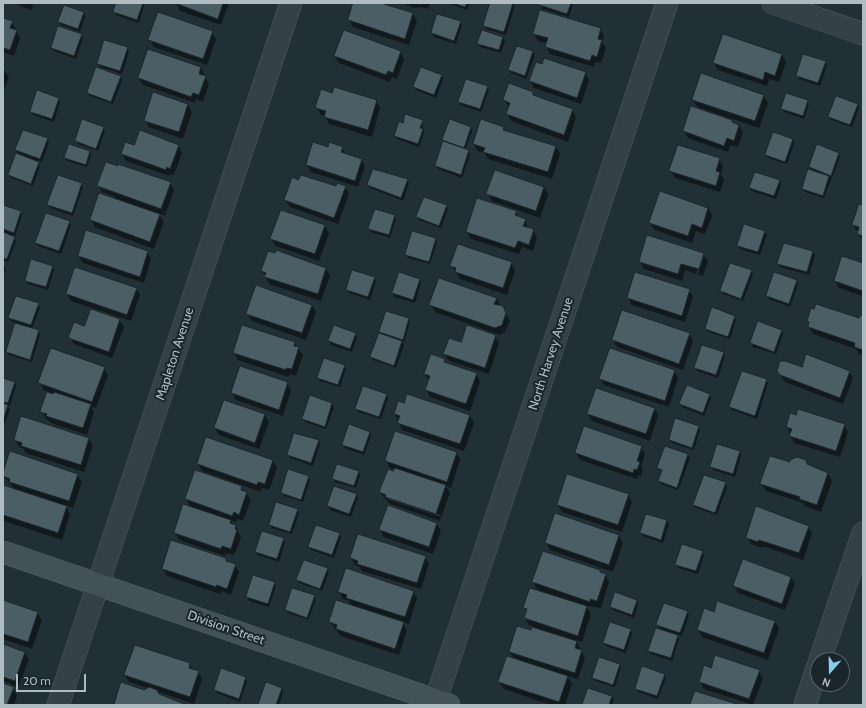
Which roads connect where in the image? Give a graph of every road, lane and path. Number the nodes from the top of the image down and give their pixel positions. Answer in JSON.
{"nodes":[{"id":1,"x":291,"y":3,"type":"edge"},
{"id":2,"x":668,"y":3,"type":"edge"},
{"id":3,"x":773,"y":3,"type":"edge"},
{"id":4,"x":863,"y":34,"type":"edge"},
{"id":5,"x":863,"y":533,"type":"edge"},
{"id":6,"x":3,"y":552,"type":"edge"},
{"id":7,"x":99,"y":584,"type":"junction"},
{"id":8,"x":823,"y":652,"type":"edge"},
{"id":9,"x":810,"y":690,"type":"edge"},
{"id":10,"x":439,"y":703,"type":"edge"},
{"id":11,"x":58,"y":705,"type":"edge"},
{"id":12,"x":805,"y":705,"type":"edge"}],
"edges":[{"from":1,"to":7,"type":"street","name":"Mapleton Avenue"},
{"from":2,"to":10,"type":"street","name":"North Harvey Avenue"},
{"from":3,"to":4,"type":"street"},
{"from":5,"to":8,"type":"street"},
{"from":6,"to":7,"type":"street","name":"Division Street"},
{"from":7,"to":10,"type":"street","name":"Division Street"},
{"from":7,"to":11,"type":"street","name":"Mapleton Avenue"},
{"from":9,"to":12,"type":"street"}]}
